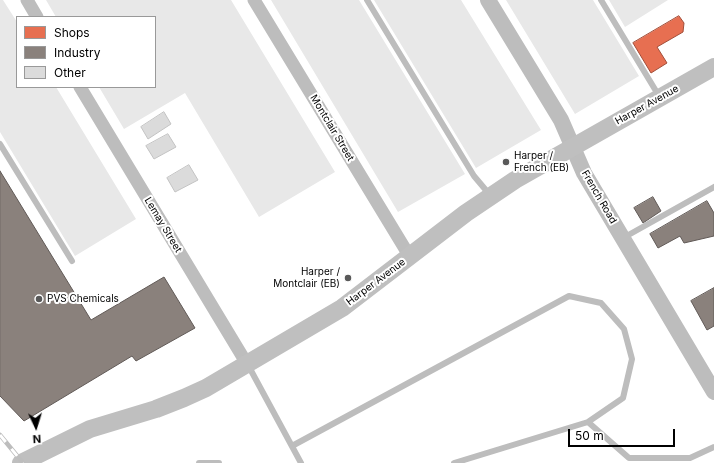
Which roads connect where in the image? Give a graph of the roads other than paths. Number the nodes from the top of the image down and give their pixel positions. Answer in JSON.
{"nodes":[{"id":1,"x":27,"y":0,"type":"edge"},
{"id":2,"x":254,"y":0,"type":"edge"},
{"id":3,"x":367,"y":0,"type":"edge"},
{"id":4,"x":488,"y":0,"type":"edge"},
{"id":5,"x":602,"y":0,"type":"edge"},
{"id":6,"x":37,"y":16,"type":"edge"},
{"id":7,"x":714,"y":67,"type":"edge"},
{"id":8,"x":81,"y":88,"type":"edge"},
{"id":9,"x":660,"y":98,"type":"junction"},
{"id":10,"x":0,"y":144,"type":"edge"},
{"id":11,"x":573,"y":147,"type":"junction"},
{"id":12,"x":714,"y":187,"type":"edge"},
{"id":13,"x":490,"y":196,"type":"junction"},
{"id":14,"x":623,"y":238,"type":"junction"},
{"id":15,"x":410,"y":257,"type":"junction"},
{"id":16,"x":72,"y":261,"type":"dead end"},
{"id":17,"x":247,"y":364,"type":"junction"},
{"id":18,"x":714,"y":392,"type":"edge"},
{"id":19,"x":588,"y":422,"type":"junction"},
{"id":20,"x":292,"y":446,"type":"junction"},
{"id":21,"x":714,"y":446,"type":"edge"},
{"id":22,"x":20,"y":463,"type":"edge"},
{"id":23,"x":199,"y":463,"type":"edge"},
{"id":24,"x":219,"y":463,"type":"edge"},
{"id":25,"x":301,"y":463,"type":"edge"},
{"id":26,"x":454,"y":463,"type":"edge"}],
"edges":[{"from":1,"to":6,"type":"street"},
{"from":2,"to":15,"type":"street","name":"Montclair Street"},
{"from":3,"to":13,"type":"lane"},
{"from":4,"to":11,"type":"street","name":"French Road"},
{"from":5,"to":9,"type":"lane"},
{"from":7,"to":9,"type":"main road","name":"Harper Avenue"},
{"from":8,"to":17,"type":"street","name":"Lemay Street"},
{"from":9,"to":11,"type":"main road","name":"Harper Avenue"},
{"from":10,"to":16,"type":"lane"},
{"from":11,"to":13,"type":"main road","name":"Harper Avenue"},
{"from":11,"to":14,"type":"street","name":"French Road"},
{"from":12,"to":14,"type":"lane"},
{"from":13,"to":15,"type":"main road","name":"Harper Avenue"},
{"from":14,"to":18,"type":"street","name":"French Road"},
{"from":15,"to":17,"type":"main road","name":"Harper Avenue"},
{"from":17,"to":20,"type":"lane"},
{"from":17,"to":22,"type":"main road","name":"Harper Avenue"},
{"from":19,"to":20,"type":"lane"},
{"from":19,"to":21,"type":"lane"},
{"from":19,"to":26,"type":"lane"},
{"from":20,"to":25,"type":"lane"},
{"from":23,"to":24,"type":"lane"}]}
